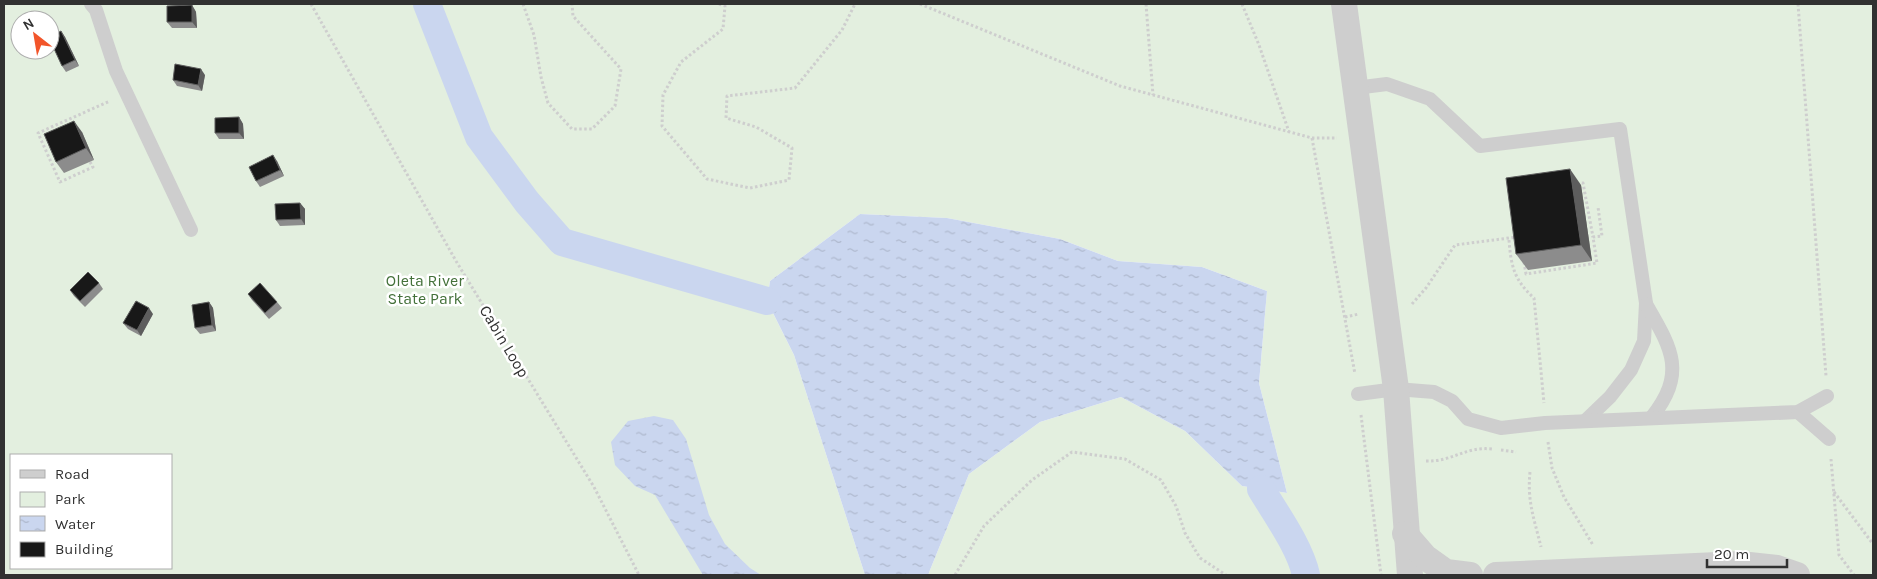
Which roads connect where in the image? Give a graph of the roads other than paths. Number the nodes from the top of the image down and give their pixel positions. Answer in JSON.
{"nodes":[{"id":1,"x":91,"y":4,"type":"edge"},
{"id":2,"x":1344,"y":4,"type":"edge"},
{"id":3,"x":1356,"y":88,"type":"junction"},
{"id":4,"x":191,"y":230,"type":"dead end"},
{"id":5,"x":1646,"y":303,"type":"junction"},
{"id":6,"x":1396,"y":389,"type":"junction"},
{"id":7,"x":1358,"y":394,"type":"road end"},
{"id":8,"x":1827,"y":396,"type":"road end"},
{"id":9,"x":1798,"y":412,"type":"junction"},
{"id":10,"x":1651,"y":418,"type":"junction"},
{"id":11,"x":1584,"y":421,"type":"junction"},
{"id":12,"x":1829,"y":439,"type":"road end"},
{"id":13,"x":1405,"y":534,"type":"junction"},
{"id":14,"x":1410,"y":575,"type":"edge"},
{"id":15,"x":1470,"y":575,"type":"edge"},
{"id":16,"x":1496,"y":575,"type":"edge"},
{"id":17,"x":1797,"y":575,"type":"edge"}],
"edges":[{"from":1,"to":4,"type":"lane"},
{"from":2,"to":3,"type":"street"},
{"from":3,"to":5,"type":"lane"},
{"from":3,"to":6,"type":"street"},
{"from":5,"to":10,"type":"lane"},
{"from":5,"to":11,"type":"lane"},
{"from":6,"to":7,"type":"lane"},
{"from":6,"to":11,"type":"lane"},
{"from":6,"to":13,"type":"street"},
{"from":8,"to":9,"type":"lane"},
{"from":9,"to":10,"type":"lane"},
{"from":9,"to":12,"type":"lane"},
{"from":10,"to":11,"type":"lane"},
{"from":13,"to":14,"type":"street"},
{"from":13,"to":15,"type":"street"},
{"from":16,"to":17,"type":"street"}]}
